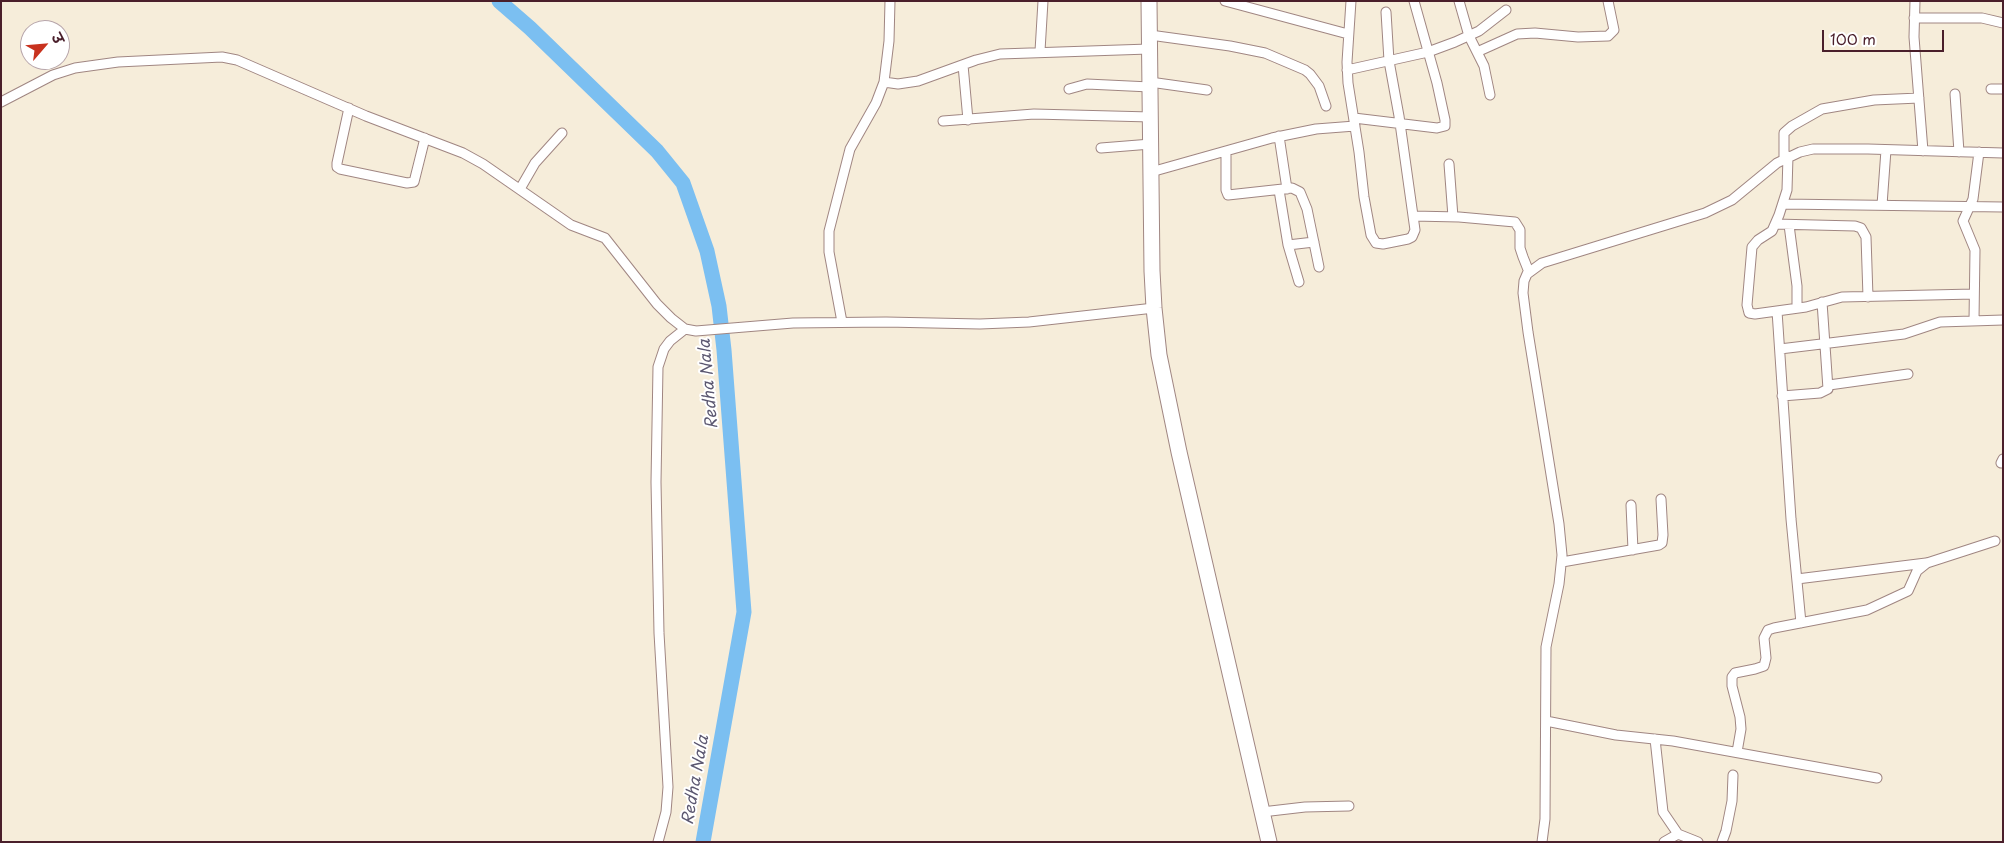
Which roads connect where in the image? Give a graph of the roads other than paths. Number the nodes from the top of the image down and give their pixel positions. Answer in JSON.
{"nodes":[{"id":1,"x":890,"y":1,"type":"edge"},
{"id":2,"x":1044,"y":1,"type":"edge"},
{"id":3,"x":1149,"y":1,"type":"edge"},
{"id":4,"x":1225,"y":1,"type":"edge"},
{"id":5,"x":1351,"y":1,"type":"edge"},
{"id":6,"x":1414,"y":1,"type":"edge"},
{"id":7,"x":1459,"y":1,"type":"edge"},
{"id":8,"x":1608,"y":1,"type":"edge"},
{"id":9,"x":1915,"y":1,"type":"edge"},
{"id":10,"x":1506,"y":10,"type":"dead end"},
{"id":11,"x":1386,"y":12,"type":"dead end"},
{"id":12,"x":1914,"y":18,"type":"junction"},
{"id":13,"x":2003,"y":23,"type":"edge"},
{"id":14,"x":1348,"y":34,"type":"junction"},
{"id":15,"x":1469,"y":36,"type":"junction"},
{"id":16,"x":1149,"y":42,"type":"junction"},
{"id":17,"x":1040,"y":52,"type":"junction"},
{"id":18,"x":1428,"y":52,"type":"junction"},
{"id":19,"x":1477,"y":52,"type":"junction"},
{"id":20,"x":1389,"y":60,"type":"junction"},
{"id":21,"x":962,"y":65,"type":"junction"},
{"id":22,"x":1347,"y":70,"type":"junction"},
{"id":23,"x":884,"y":82,"type":"junction"},
{"id":24,"x":1150,"y":84,"type":"junction"},
{"id":25,"x":1069,"y":89,"type":"dead end"},
{"id":26,"x":1991,"y":89,"type":"dead end"},
{"id":27,"x":2003,"y":89,"type":"edge"},
{"id":28,"x":1207,"y":90,"type":"dead end"},
{"id":29,"x":1955,"y":94,"type":"dead end"},
{"id":30,"x":1490,"y":95,"type":"dead end"},
{"id":31,"x":1919,"y":98,"type":"junction"},
{"id":32,"x":1,"y":102,"type":"edge"},
{"id":33,"x":1326,"y":106,"type":"dead end"},
{"id":34,"x":348,"y":108,"type":"junction"},
{"id":35,"x":1150,"y":117,"type":"junction"},
{"id":36,"x":968,"y":120,"type":"junction"},
{"id":37,"x":943,"y":121,"type":"dead end"},
{"id":38,"x":1355,"y":122,"type":"junction"},
{"id":39,"x":1400,"y":123,"type":"junction"},
{"id":40,"x":562,"y":133,"type":"dead end"},
{"id":41,"x":1279,"y":136,"type":"junction"},
{"id":42,"x":425,"y":138,"type":"junction"},
{"id":43,"x":1151,"y":144,"type":"junction"},
{"id":44,"x":1101,"y":148,"type":"dead end"},
{"id":45,"x":1886,"y":150,"type":"junction"},
{"id":46,"x":1923,"y":151,"type":"junction"},
{"id":47,"x":1226,"y":152,"type":"junction"},
{"id":48,"x":1959,"y":152,"type":"junction"},
{"id":49,"x":1979,"y":152,"type":"junction"},
{"id":50,"x":2003,"y":153,"type":"edge"},
{"id":51,"x":1786,"y":158,"type":"junction"},
{"id":52,"x":1448,"y":164,"type":"dead end"},
{"id":53,"x":1151,"y":172,"type":"junction"},
{"id":54,"x":520,"y":189,"type":"junction"},
{"id":55,"x":1283,"y":189,"type":"junction"},
{"id":56,"x":1783,"y":204,"type":"junction"},
{"id":57,"x":1882,"y":205,"type":"junction"},
{"id":58,"x":1969,"y":206,"type":"junction"},
{"id":59,"x":2003,"y":207,"type":"edge"},
{"id":60,"x":1413,"y":216,"type":"junction"},
{"id":61,"x":1453,"y":217,"type":"junction"},
{"id":62,"x":1775,"y":224,"type":"junction"},
{"id":63,"x":1789,"y":225,"type":"junction"},
{"id":64,"x":1314,"y":242,"type":"junction"},
{"id":65,"x":1288,"y":245,"type":"junction"},
{"id":66,"x":1319,"y":267,"type":"dead end"},
{"id":67,"x":1529,"y":272,"type":"junction"},
{"id":68,"x":1299,"y":282,"type":"dead end"},
{"id":69,"x":1974,"y":294,"type":"junction"},
{"id":70,"x":1868,"y":297,"type":"junction"},
{"id":71,"x":1822,"y":302,"type":"junction"},
{"id":72,"x":1154,"y":308,"type":"junction"},
{"id":73,"x":1797,"y":308,"type":"junction"},
{"id":74,"x":1777,"y":311,"type":"junction"},
{"id":75,"x":1974,"y":320,"type":"junction"},
{"id":76,"x":2003,"y":320,"type":"edge"},
{"id":77,"x":842,"y":322,"type":"junction"},
{"id":78,"x":685,"y":329,"type":"junction"},
{"id":79,"x":1826,"y":343,"type":"junction"},
{"id":80,"x":1780,"y":349,"type":"junction"},
{"id":81,"x":1908,"y":374,"type":"dead end"},
{"id":82,"x":1829,"y":385,"type":"junction"},
{"id":83,"x":1782,"y":396,"type":"junction"},
{"id":84,"x":1661,"y":499,"type":"dead end"},
{"id":85,"x":1630,"y":505,"type":"dead end"},
{"id":86,"x":1994,"y":541,"type":"dead end"},
{"id":87,"x":1634,"y":550,"type":"junction"},
{"id":88,"x":1562,"y":562,"type":"junction"},
{"id":89,"x":1927,"y":562,"type":"junction"},
{"id":90,"x":1798,"y":579,"type":"junction"},
{"id":91,"x":1801,"y":623,"type":"junction"},
{"id":92,"x":1546,"y":721,"type":"junction"},
{"id":93,"x":1655,"y":739,"type":"junction"},
{"id":94,"x":1737,"y":752,"type":"junction"},
{"id":95,"x":1734,"y":775,"type":"dead end"},
{"id":96,"x":1877,"y":778,"type":"dead end"},
{"id":97,"x":1349,"y":806,"type":"dead end"},
{"id":98,"x":1262,"y":812,"type":"junction"},
{"id":99,"x":1678,"y":834,"type":"junction"},
{"id":100,"x":658,"y":842,"type":"edge"},
{"id":101,"x":1269,"y":842,"type":"edge"},
{"id":102,"x":1542,"y":842,"type":"edge"},
{"id":103,"x":1664,"y":842,"type":"edge"},
{"id":104,"x":1698,"y":842,"type":"edge"},
{"id":105,"x":1722,"y":842,"type":"edge"}],
"edges":[{"from":1,"to":23,"type":"street"},
{"from":2,"to":17,"type":"street"},
{"from":3,"to":16,"type":"highway"},
{"from":4,"to":14,"type":"street"},
{"from":5,"to":14,"type":"street"},
{"from":6,"to":18,"type":"street"},
{"from":7,"to":15,"type":"street"},
{"from":8,"to":19,"type":"street"},
{"from":9,"to":12,"type":"street"},
{"from":10,"to":15,"type":"street"},
{"from":11,"to":20,"type":"street"},
{"from":12,"to":13,"type":"street"},
{"from":12,"to":31,"type":"street"},
{"from":14,"to":22,"type":"street"},
{"from":15,"to":18,"type":"street"},
{"from":15,"to":19,"type":"street"},
{"from":16,"to":17,"type":"street"},
{"from":16,"to":24,"type":"highway"},
{"from":16,"to":33,"type":"street"},
{"from":17,"to":21,"type":"street"},
{"from":18,"to":20,"type":"street"},
{"from":18,"to":39,"type":"street"},
{"from":19,"to":30,"type":"street"},
{"from":20,"to":22,"type":"street"},
{"from":20,"to":39,"type":"street"},
{"from":21,"to":23,"type":"street"},
{"from":21,"to":36,"type":"street"},
{"from":22,"to":38,"type":"street"},
{"from":23,"to":77,"type":"street"},
{"from":24,"to":25,"type":"street"},
{"from":24,"to":28,"type":"street"},
{"from":24,"to":35,"type":"highway"},
{"from":26,"to":27,"type":"street"},
{"from":29,"to":48,"type":"street"},
{"from":31,"to":46,"type":"street"},
{"from":31,"to":51,"type":"street"},
{"from":32,"to":34,"type":"street"},
{"from":34,"to":42,"type":"street"},
{"from":34,"to":42,"type":"street"},
{"from":35,"to":36,"type":"street"},
{"from":35,"to":43,"type":"highway"},
{"from":36,"to":37,"type":"street"},
{"from":38,"to":39,"type":"street"},
{"from":38,"to":41,"type":"street"},
{"from":38,"to":60,"type":"street"},
{"from":39,"to":60,"type":"street"},
{"from":40,"to":54,"type":"street"},
{"from":41,"to":47,"type":"street"},
{"from":41,"to":55,"type":"street"},
{"from":42,"to":54,"type":"street"},
{"from":43,"to":44,"type":"street"},
{"from":43,"to":53,"type":"highway"},
{"from":45,"to":46,"type":"street"},
{"from":45,"to":51,"type":"street"},
{"from":45,"to":57,"type":"street"},
{"from":46,"to":48,"type":"street"},
{"from":47,"to":53,"type":"street"},
{"from":47,"to":55,"type":"street"},
{"from":48,"to":49,"type":"street"},
{"from":49,"to":50,"type":"street"},
{"from":49,"to":58,"type":"street"},
{"from":51,"to":56,"type":"street"},
{"from":51,"to":67,"type":"street"},
{"from":52,"to":61,"type":"street"},
{"from":53,"to":72,"type":"highway"},
{"from":54,"to":78,"type":"street"},
{"from":55,"to":64,"type":"street"},
{"from":55,"to":65,"type":"street"},
{"from":56,"to":57,"type":"street"},
{"from":56,"to":62,"type":"street"},
{"from":57,"to":58,"type":"street"},
{"from":58,"to":59,"type":"street"},
{"from":58,"to":69,"type":"street"},
{"from":60,"to":61,"type":"street"},
{"from":61,"to":67,"type":"street"},
{"from":62,"to":63,"type":"street"},
{"from":62,"to":74,"type":"street"},
{"from":63,"to":70,"type":"street"},
{"from":63,"to":73,"type":"street"},
{"from":64,"to":65,"type":"street"},
{"from":64,"to":66,"type":"street"},
{"from":65,"to":68,"type":"street"},
{"from":67,"to":88,"type":"street"},
{"from":69,"to":70,"type":"street"},
{"from":69,"to":75,"type":"street"},
{"from":70,"to":71,"type":"street"},
{"from":71,"to":73,"type":"street"},
{"from":71,"to":79,"type":"street"},
{"from":72,"to":77,"type":"street"},
{"from":72,"to":98,"type":"highway"},
{"from":73,"to":74,"type":"street"},
{"from":74,"to":80,"type":"street"},
{"from":75,"to":76,"type":"street"},
{"from":75,"to":79,"type":"street"},
{"from":77,"to":78,"type":"street"},
{"from":78,"to":100,"type":"street"},
{"from":79,"to":80,"type":"street"},
{"from":79,"to":82,"type":"street"},
{"from":80,"to":83,"type":"street"},
{"from":81,"to":82,"type":"street"},
{"from":82,"to":83,"type":"street"},
{"from":83,"to":90,"type":"street"},
{"from":84,"to":87,"type":"street"},
{"from":85,"to":87,"type":"street"},
{"from":86,"to":89,"type":"street"},
{"from":87,"to":88,"type":"street"},
{"from":88,"to":92,"type":"street"},
{"from":89,"to":90,"type":"street"},
{"from":89,"to":91,"type":"street"},
{"from":90,"to":91,"type":"street"},
{"from":91,"to":94,"type":"street"},
{"from":92,"to":93,"type":"street"},
{"from":92,"to":102,"type":"street"},
{"from":93,"to":94,"type":"street"},
{"from":93,"to":99,"type":"street"},
{"from":94,"to":96,"type":"street"},
{"from":95,"to":105,"type":"street"},
{"from":97,"to":98,"type":"street"},
{"from":98,"to":101,"type":"highway"},
{"from":99,"to":103,"type":"street"},
{"from":99,"to":104,"type":"street"}]}
